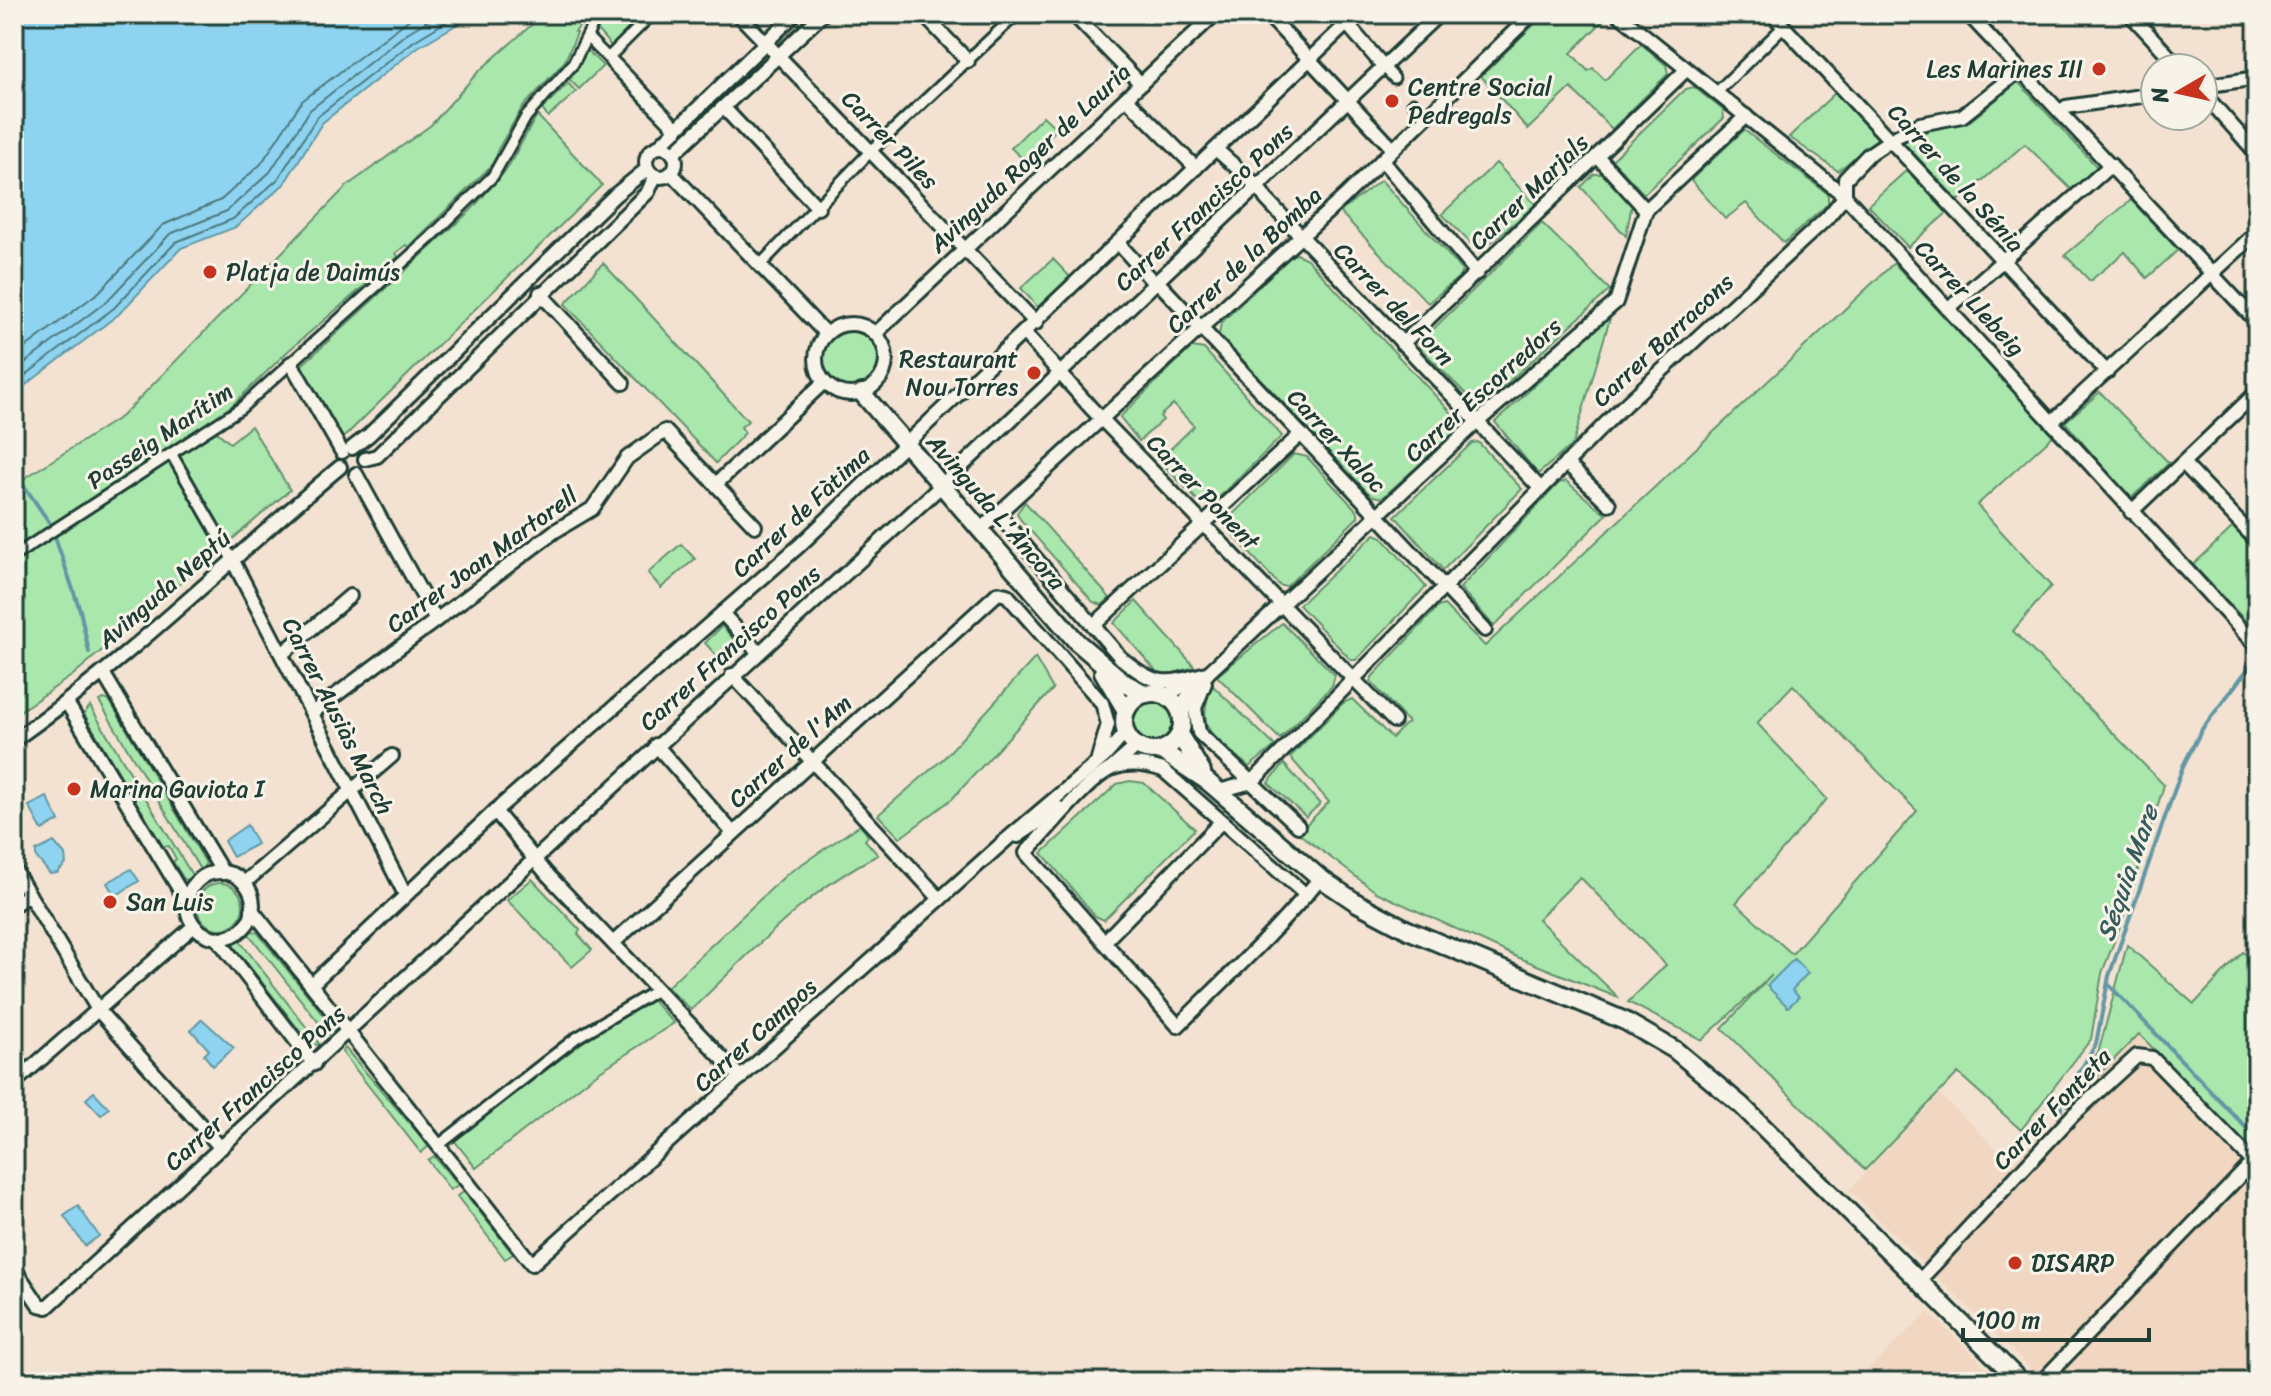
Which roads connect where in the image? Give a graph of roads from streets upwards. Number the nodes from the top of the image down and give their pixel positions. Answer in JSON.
{"nodes":[{"id":1,"x":598,"y":14,"type":"edge"},
{"id":2,"x":652,"y":14,"type":"edge"},
{"id":3,"x":738,"y":14,"type":"edge"},
{"id":4,"x":795,"y":14,"type":"edge"},
{"id":5,"x":823,"y":14,"type":"edge"},
{"id":6,"x":923,"y":14,"type":"edge"},
{"id":7,"x":1017,"y":14,"type":"edge"},
{"id":8,"x":1073,"y":14,"type":"edge"},
{"id":9,"x":1215,"y":14,"type":"edge"},
{"id":10,"x":1267,"y":14,"type":"edge"},
{"id":11,"x":1357,"y":14,"type":"edge"},
{"id":12,"x":1439,"y":14,"type":"edge"},
{"id":13,"x":1532,"y":14,"type":"edge"},
{"id":14,"x":1618,"y":14,"type":"edge"},
{"id":15,"x":1772,"y":14,"type":"edge"},
{"id":16,"x":1968,"y":14,"type":"edge"},
{"id":17,"x":2130,"y":14,"type":"edge"},
{"id":18,"x":1347,"y":24,"type":"junction"},
{"id":19,"x":1784,"y":26,"type":"junction"},
{"id":20,"x":587,"y":37,"type":"junction"},
{"id":21,"x":766,"y":42,"type":"junction"},
{"id":22,"x":2165,"y":52,"type":"edge"},
{"id":23,"x":779,"y":56,"type":"junction"},
{"id":24,"x":610,"y":60,"type":"junction"},
{"id":25,"x":968,"y":61,"type":"junction"},
{"id":26,"x":1309,"y":61,"type":"junction"},
{"id":27,"x":1384,"y":67,"type":"junction"},
{"id":28,"x":1686,"y":70,"type":"junction"},
{"id":29,"x":2019,"y":71,"type":"junction"},
{"id":30,"x":1394,"y":78,"type":"dead end"},
{"id":31,"x":2257,"y":78,"type":"edge"},
{"id":32,"x":1141,"y":84,"type":"junction"},
{"id":33,"x":2219,"y":84,"type":"edge"},
{"id":34,"x":1716,"y":93,"type":"junction"},
{"id":35,"x":2139,"y":96,"type":"edge"},
{"id":36,"x":1126,"y":98,"type":"junction"},
{"id":37,"x":1349,"y":101,"type":"junction"},
{"id":38,"x":1413,"y":103,"type":"dead end"},
{"id":39,"x":725,"y":109,"type":"junction"},
{"id":40,"x":2219,"y":111,"type":"edge"},
{"id":41,"x":2060,"y":112,"type":"junction"},
{"id":42,"x":1746,"y":116,"type":"junction"},
{"id":43,"x":1426,"y":117,"type":"junction"},
{"id":44,"x":677,"y":129,"type":"junction"},
{"id":45,"x":1892,"y":139,"type":"junction"},
{"id":46,"x":658,"y":147,"type":"junction"},
{"id":47,"x":1216,"y":149,"type":"junction"},
{"id":48,"x":1393,"y":149,"type":"junction"},
{"id":49,"x":871,"y":151,"type":"junction"},
{"id":50,"x":673,"y":154,"type":"junction"},
{"id":51,"x":2257,"y":154,"type":"edge"},
{"id":52,"x":1598,"y":157,"type":"junction"},
{"id":53,"x":1382,"y":160,"type":"junction"},
{"id":54,"x":2111,"y":165,"type":"junction"},
{"id":55,"x":1196,"y":168,"type":"junction"},
{"id":56,"x":651,"y":173,"type":"junction"},
{"id":57,"x":671,"y":173,"type":"junction"},
{"id":58,"x":1259,"y":187,"type":"junction"},
{"id":59,"x":1845,"y":196,"type":"junction"},
{"id":60,"x":818,"y":208,"type":"junction"},
{"id":61,"x":1646,"y":210,"type":"junction"},
{"id":62,"x":2257,"y":232,"type":"edge"},
{"id":63,"x":1300,"y":237,"type":"junction"},
{"id":64,"x":1119,"y":244,"type":"junction"},
{"id":65,"x":964,"y":249,"type":"junction"},
{"id":66,"x":2001,"y":262,"type":"junction"},
{"id":67,"x":760,"y":265,"type":"junction"},
{"id":68,"x":1477,"y":273,"type":"junction"},
{"id":69,"x":2212,"y":274,"type":"junction"},
{"id":70,"x":1156,"y":282,"type":"junction"},
{"id":71,"x":540,"y":293,"type":"junction"},
{"id":72,"x":1950,"y":307,"type":"junction"},
{"id":73,"x":2257,"y":322,"type":"edge"},
{"id":74,"x":1036,"y":323,"type":"junction"},
{"id":75,"x":1202,"y":329,"type":"junction"},
{"id":76,"x":826,"y":334,"type":"junction"},
{"id":77,"x":875,"y":334,"type":"junction"},
{"id":78,"x":1025,"y":334,"type":"junction"},
{"id":79,"x":1402,"y":344,"type":"junction"},
{"id":80,"x":291,"y":363,"type":"junction"},
{"id":81,"x":1061,"y":372,"type":"junction"},
{"id":82,"x":2107,"y":372,"type":"junction"},
{"id":83,"x":824,"y":382,"type":"junction"},
{"id":84,"x":623,"y":383,"type":"dead end"},
{"id":85,"x":2257,"y":392,"type":"edge"},
{"id":86,"x":862,"y":393,"type":"junction"},
{"id":87,"x":1103,"y":418,"type":"junction"},
{"id":88,"x":2053,"y":421,"type":"junction"},
{"id":89,"x":1477,"y":423,"type":"junction"},
{"id":90,"x":1301,"y":434,"type":"junction"},
{"id":91,"x":905,"y":445,"type":"junction"},
{"id":92,"x":347,"y":450,"type":"junction"},
{"id":93,"x":172,"y":455,"type":"junction"},
{"id":94,"x":365,"y":459,"type":"junction"},
{"id":95,"x":1566,"y":463,"type":"junction"},
{"id":96,"x":2183,"y":463,"type":"junction"},
{"id":97,"x":340,"y":467,"type":"junction"},
{"id":98,"x":356,"y":474,"type":"junction"},
{"id":99,"x":716,"y":484,"type":"junction"},
{"id":100,"x":941,"y":486,"type":"junction"},
{"id":101,"x":1541,"y":489,"type":"junction"},
{"id":102,"x":1609,"y":504,"type":"dead end"},
{"id":103,"x":2131,"y":512,"type":"junction"},
{"id":104,"x":998,"y":514,"type":"junction"},
{"id":105,"x":1376,"y":516,"type":"junction"},
{"id":106,"x":1203,"y":524,"type":"junction"},
{"id":107,"x":755,"y":526,"type":"dead end"},
{"id":108,"x":979,"y":531,"type":"junction"},
{"id":109,"x":2257,"y":541,"type":"edge"},
{"id":110,"x":14,"y":556,"type":"edge"},
{"id":111,"x":232,"y":559,"type":"junction"},
{"id":112,"x":1444,"y":587,"type":"junction"},
{"id":113,"x":350,"y":596,"type":"dead end"},
{"id":114,"x":1281,"y":604,"type":"junction"},
{"id":115,"x":722,"y":613,"type":"junction"},
{"id":116,"x":436,"y":620,"type":"junction"},
{"id":117,"x":1094,"y":625,"type":"junction"},
{"id":118,"x":1485,"y":630,"type":"dead end"},
{"id":119,"x":2257,"y":647,"type":"edge"},
{"id":120,"x":758,"y":652,"type":"junction"},
{"id":121,"x":282,"y":654,"type":"junction"},
{"id":122,"x":1096,"y":661,"type":"junction"},
{"id":123,"x":1209,"y":672,"type":"junction"},
{"id":124,"x":103,"y":673,"type":"junction"},
{"id":125,"x":732,"y":675,"type":"junction"},
{"id":126,"x":1352,"y":680,"type":"junction"},
{"id":127,"x":1146,"y":694,"type":"junction"},
{"id":128,"x":1164,"y":696,"type":"junction"},
{"id":129,"x":67,"y":703,"type":"junction"},
{"id":130,"x":1126,"y":711,"type":"junction"},
{"id":131,"x":312,"y":713,"type":"junction"},
{"id":132,"x":1394,"y":721,"type":"dead end"},
{"id":133,"x":1180,"y":727,"type":"junction"},
{"id":134,"x":1126,"y":732,"type":"junction"},
{"id":135,"x":14,"y":740,"type":"edge"},
{"id":136,"x":656,"y":745,"type":"junction"},
{"id":137,"x":1137,"y":746,"type":"junction"},
{"id":138,"x":1160,"y":750,"type":"junction"},
{"id":139,"x":392,"y":756,"type":"dead end"},
{"id":140,"x":811,"y":762,"type":"junction"},
{"id":141,"x":1098,"y":762,"type":"junction"},
{"id":142,"x":1112,"y":768,"type":"junction"},
{"id":143,"x":1252,"y":782,"type":"junction"},
{"id":144,"x":1213,"y":786,"type":"junction"},
{"id":145,"x":353,"y":790,"type":"junction"},
{"id":146,"x":1077,"y":797,"type":"junction"},
{"id":147,"x":495,"y":811,"type":"junction"},
{"id":148,"x":1221,"y":822,"type":"junction"},
{"id":149,"x":1298,"y":826,"type":"dead end"},
{"id":150,"x":733,"y":833,"type":"junction"},
{"id":151,"x":1007,"y":839,"type":"junction"},
{"id":152,"x":533,"y":859,"type":"junction"},
{"id":153,"x":14,"y":869,"type":"edge"},
{"id":154,"x":223,"y":873,"type":"junction"},
{"id":155,"x":1320,"y":878,"type":"junction"},
{"id":156,"x":244,"y":883,"type":"junction"},
{"id":157,"x":29,"y":894,"type":"junction"},
{"id":158,"x":405,"y":894,"type":"junction"},
{"id":159,"x":1306,"y":895,"type":"junction"},
{"id":160,"x":940,"y":899,"type":"junction"},
{"id":161,"x":187,"y":902,"type":"junction"},
{"id":162,"x":14,"y":905,"type":"edge"},
{"id":163,"x":252,"y":910,"type":"junction"},
{"id":164,"x":194,"y":926,"type":"junction"},
{"id":165,"x":217,"y":938,"type":"junction"},
{"id":166,"x":1104,"y":942,"type":"junction"},
{"id":167,"x":613,"y":943,"type":"junction"},
{"id":168,"x":312,"y":984,"type":"junction"},
{"id":169,"x":657,"y":990,"type":"junction"},
{"id":170,"x":98,"y":1010,"type":"junction"},
{"id":171,"x":349,"y":1031,"type":"junction"},
{"id":172,"x":314,"y":1064,"type":"junction"},
{"id":173,"x":741,"y":1078,"type":"junction"},
{"id":174,"x":14,"y":1083,"type":"edge"},
{"id":175,"x":439,"y":1145,"type":"junction"},
{"id":176,"x":221,"y":1148,"type":"junction"},
{"id":177,"x":2255,"y":1164,"type":"edge"},
{"id":178,"x":14,"y":1268,"type":"edge"},
{"id":179,"x":1920,"y":1280,"type":"junction"},
{"id":180,"x":2045,"y":1378,"type":"dead end"},
{"id":181,"x":2021,"y":1382,"type":"edge"}],
"edges":[{"from":1,"to":20,"type":"street","name":"Passeig Marítim"},
{"from":2,"to":24,"type":"street"},
{"from":3,"to":21,"type":"street","name":"Carrer Piles"},
{"from":4,"to":21,"type":"street"},
{"from":5,"to":23,"type":"street"},
{"from":6,"to":25,"type":"street"},
{"from":7,"to":25,"type":"street"},
{"from":8,"to":32,"type":"street"},
{"from":9,"to":32,"type":"street","name":"Avinguda Roger de Lauria"},
{"from":10,"to":26,"type":"street"},
{"from":11,"to":18,"type":"street","name":"Carrer de Fàtima"},
{"from":12,"to":27,"type":"street","name":"Carrer Francisco Pons"},
{"from":13,"to":43,"type":"street","name":"Carrer de la Bomba"},
{"from":14,"to":28,"type":"street","name":"Carrer Llebeig"},
{"from":15,"to":19,"type":"street","name":"Carrer de la Sénia"},
{"from":16,"to":29,"type":"street"},
{"from":17,"to":22,"type":"street"},
{"from":18,"to":26,"type":"street","name":"Carrer de Fàtima"},
{"from":18,"to":27,"type":"street"},
{"from":19,"to":34,"type":"street"},
{"from":19,"to":45,"type":"street","name":"Carrer de la Sénia"},
{"from":20,"to":24,"type":"street"},
{"from":20,"to":80,"type":"street","name":"Passeig Marítim"},
{"from":21,"to":23,"type":"street","name":"Carrer Piles"},
{"from":21,"to":44,"type":"street"},
{"from":23,"to":39,"type":"street"},
{"from":23,"to":49,"type":"street","name":"Carrer Piles"},
{"from":24,"to":44,"type":"street"},
{"from":25,"to":49,"type":"street"},
{"from":26,"to":37,"type":"street"},
{"from":26,"to":47,"type":"street","name":"Carrer de Fàtima"},
{"from":27,"to":30,"type":"street"},
{"from":27,"to":37,"type":"street","name":"Carrer Francisco Pons"},
{"from":28,"to":34,"type":"street","name":"Carrer Llebeig"},
{"from":28,"to":52,"type":"street","name":"Carrer Marjals"},
{"from":29,"to":41,"type":"street"},
{"from":29,"to":45,"type":"street","name":"Carrer Barracons"},
{"from":31,"to":33,"type":"street"},
{"from":32,"to":36,"type":"street","name":"Avinguda Roger de Lauria"},
{"from":34,"to":42,"type":"street","name":"Carrer Llebeig"},
{"from":35,"to":41,"type":"street"},
{"from":36,"to":55,"type":"street"},
{"from":36,"to":65,"type":"street","name":"Avinguda Roger de Lauria"},
{"from":37,"to":48,"type":"street"},
{"from":37,"to":58,"type":"street","name":"Carrer Francisco Pons"},
{"from":38,"to":43,"type":"street"},
{"from":39,"to":50,"type":"street"},
{"from":39,"to":60,"type":"street"},
{"from":40,"to":51,"type":"street"},
{"from":41,"to":54,"type":"street"},
{"from":42,"to":59,"type":"street","name":"Carrer Llebeig"},
{"from":42,"to":61,"type":"street","name":"Carrer Escorredors"},
{"from":43,"to":48,"type":"street","name":"Carrer de la Bomba"},
{"from":44,"to":46,"type":"street"},
{"from":45,"to":59,"type":"street","name":"Carrer Barracons"},
{"from":45,"to":66,"type":"street","name":"Carrer de la Sénia"},
{"from":46,"to":50,"type":"street"},
{"from":46,"to":56,"type":"street"},
{"from":47,"to":55,"type":"street","name":"Carrer de Fàtima"},
{"from":47,"to":58,"type":"street","name":"Carrer del Forn"},
{"from":48,"to":53,"type":"street","name":"Carrer de la Bomba"},
{"from":49,"to":60,"type":"street"},
{"from":49,"to":65,"type":"street","name":"Carrer Piles"},
{"from":50,"to":57,"type":"street"},
{"from":52,"to":61,"type":"street"},
{"from":52,"to":68,"type":"street","name":"Carrer Marjals"},
{"from":53,"to":63,"type":"street","name":"Carrer de la Bomba"},
{"from":53,"to":68,"type":"street"},
{"from":54,"to":66,"type":"street"},
{"from":54,"to":69,"type":"street"},
{"from":55,"to":64,"type":"street","name":"Carrer de Fàtima"},
{"from":56,"to":57,"type":"street"},
{"from":56,"to":71,"type":"street"},
{"from":56,"to":92,"type":"street"},
{"from":57,"to":67,"type":"street"},
{"from":58,"to":63,"type":"street","name":"Carrer del Forn"},
{"from":58,"to":70,"type":"street","name":"Carrer Francisco Pons"},
{"from":59,"to":72,"type":"street","name":"Carrer Llebeig"},
{"from":59,"to":95,"type":"street","name":"Carrer Barracons"},
{"from":60,"to":67,"type":"street"},
{"from":61,"to":89,"type":"street","name":"Carrer Escorredors"},
{"from":62,"to":69,"type":"street"},
{"from":63,"to":75,"type":"street","name":"Carrer de la Bomba"},
{"from":63,"to":79,"type":"street","name":"Carrer del Forn"},
{"from":64,"to":70,"type":"street","name":"Carrer Xaloc"},
{"from":64,"to":74,"type":"street","name":"Carrer de Fàtima"},
{"from":65,"to":74,"type":"street","name":"Carrer Piles"},
{"from":65,"to":77,"type":"street","name":"Avinguda Roger de Lauria"},
{"from":66,"to":72,"type":"street"},
{"from":66,"to":82,"type":"street","name":"Carrer de la Sénia"},
{"from":67,"to":76,"type":"street"},
{"from":68,"to":79,"type":"street","name":"Carrer Marjals"},
{"from":69,"to":73,"type":"street"},
{"from":69,"to":82,"type":"street"},
{"from":70,"to":75,"type":"street","name":"Carrer Xaloc"},
{"from":70,"to":81,"type":"street","name":"Carrer Francisco Pons"},
{"from":71,"to":84,"type":"street"},
{"from":71,"to":94,"type":"street"},
{"from":72,"to":88,"type":"street","name":"Carrer Llebeig"},
{"from":74,"to":78,"type":"street","name":"Carrer de Fàtima"},
{"from":75,"to":87,"type":"street","name":"Carrer de la Bomba"},
{"from":75,"to":90,"type":"street","name":"Carrer Xaloc"},
{"from":76,"to":77,"type":"street"},
{"from":76,"to":83,"type":"street"},
{"from":77,"to":86,"type":"street"},
{"from":78,"to":81,"type":"street","name":"Carrer Ponent"},
{"from":78,"to":91,"type":"street","name":"Carrer de Fàtima"},
{"from":79,"to":89,"type":"street","name":"Carrer del Forn"},
{"from":80,"to":92,"type":"street"},
{"from":80,"to":93,"type":"street","name":"Passeig Marítim"},
{"from":81,"to":87,"type":"street","name":"Carrer Ponent"},
{"from":81,"to":100,"type":"street","name":"Carrer Francisco Pons"},
{"from":82,"to":88,"type":"street"},
{"from":83,"to":86,"type":"street"},
{"from":83,"to":99,"type":"street"},
{"from":85,"to":96,"type":"street"},
{"from":86,"to":91,"type":"street","name":"Avinguda L'Àncora"},
{"from":87,"to":104,"type":"street","name":"Carrer de la Bomba"},
{"from":87,"to":106,"type":"street","name":"Carrer Ponent"},
{"from":88,"to":103,"type":"street","name":"Carrer Llebeig"},
{"from":89,"to":101,"type":"street","name":"Carrer del Forn"},
{"from":89,"to":105,"type":"street","name":"Carrer Escorredors"},
{"from":90,"to":105,"type":"street","name":"Carrer Xaloc"},
{"from":90,"to":106,"type":"street"},
{"from":91,"to":100,"type":"street","name":"Avinguda L'Àncora"},
{"from":91,"to":115,"type":"street","name":"Carrer de Fàtima"},
{"from":92,"to":94,"type":"street"},
{"from":92,"to":97,"type":"street"},
{"from":93,"to":110,"type":"street","name":"Passeig Marítim"},
{"from":93,"to":111,"type":"street"},
{"from":94,"to":98,"type":"street"},
{"from":95,"to":101,"type":"street","name":"Carrer Barracons"},
{"from":95,"to":102,"type":"street"},
{"from":96,"to":103,"type":"street"},
{"from":96,"to":109,"type":"street"},
{"from":97,"to":98,"type":"street"},
{"from":97,"to":111,"type":"street","name":"Avinguda Neptú"},
{"from":98,"to":116,"type":"street"},
{"from":99,"to":107,"type":"street"},
{"from":99,"to":116,"type":"street","name":"Carrer Joan Martorell"},
{"from":100,"to":108,"type":"street","name":"Avinguda L'Àncora"},
{"from":100,"to":120,"type":"street","name":"Carrer Francisco Pons"},
{"from":101,"to":112,"type":"street","name":"Carrer Barracons"},
{"from":103,"to":119,"type":"street","name":"Carrer Llebeig"},
{"from":104,"to":108,"type":"street","name":"Carrer de la Bomba"},
{"from":104,"to":117,"type":"street"},
{"from":105,"to":112,"type":"street","name":"Carrer Xaloc"},
{"from":105,"to":114,"type":"street","name":"Carrer Escorredors"},
{"from":106,"to":114,"type":"street","name":"Carrer Ponent"},
{"from":106,"to":117,"type":"street"},
{"from":108,"to":122,"type":"street","name":"Avinguda L'Àncora"},
{"from":111,"to":121,"type":"street","name":"Carrer Ausiàs March"},
{"from":111,"to":124,"type":"street","name":"Avinguda Neptú"},
{"from":112,"to":118,"type":"street","name":"Carrer Xaloc"},
{"from":112,"to":126,"type":"street","name":"Carrer Barracons"},
{"from":113,"to":121,"type":"street"},
{"from":114,"to":123,"type":"street","name":"Carrer Escorredors"},
{"from":114,"to":126,"type":"street","name":"Carrer Ponent"},
{"from":115,"to":120,"type":"street"},
{"from":115,"to":147,"type":"street","name":"Carrer de Fàtima"},
{"from":116,"to":131,"type":"street","name":"Carrer Joan Martorell"},
{"from":117,"to":123,"type":"street"},
{"from":120,"to":125,"type":"street","name":"Carrer Francisco Pons"},
{"from":121,"to":131,"type":"street","name":"Carrer Ausiàs March"},
{"from":122,"to":127,"type":"street","name":"Avinguda L'Àncora"},
{"from":122,"to":130,"type":"street","name":"Avinguda L'Àncora"},
{"from":123,"to":128,"type":"street","name":"Carrer Escorredors"},
{"from":123,"to":133,"type":"street","name":"Carrer Escorredors"},
{"from":123,"to":143,"type":"street"},
{"from":124,"to":129,"type":"street","name":"Avinguda Neptú"},
{"from":124,"to":154,"type":"street"},
{"from":125,"to":136,"type":"street","name":"Carrer Francisco Pons"},
{"from":125,"to":140,"type":"street"},
{"from":126,"to":132,"type":"street"},
{"from":126,"to":143,"type":"street","name":"Carrer Barracons"},
{"from":127,"to":128,"type":"street"},
{"from":127,"to":130,"type":"street"},
{"from":128,"to":133,"type":"street"},
{"from":129,"to":135,"type":"street","name":"Avinguda Neptú"},
{"from":129,"to":161,"type":"street"},
{"from":130,"to":134,"type":"street"},
{"from":131,"to":145,"type":"street","name":"Carrer Ausiàs March"},
{"from":133,"to":138,"type":"street"},
{"from":133,"to":144,"type":"street"},
{"from":134,"to":137,"type":"street"},
{"from":134,"to":141,"type":"street"},
{"from":136,"to":150,"type":"street"},
{"from":136,"to":152,"type":"street","name":"Carrer Francisco Pons"},
{"from":137,"to":138,"type":"street"},
{"from":137,"to":142,"type":"street"},
{"from":138,"to":144,"type":"street"},
{"from":139,"to":145,"type":"street"},
{"from":140,"to":141,"type":"street","name":"Carrer de l'Am"},
{"from":140,"to":150,"type":"street","name":"Carrer de l'Am"},
{"from":140,"to":160,"type":"street"},
{"from":141,"to":151,"type":"street"},
{"from":142,"to":146,"type":"street"},
{"from":142,"to":148,"type":"street"},
{"from":143,"to":144,"type":"street"},
{"from":143,"to":149,"type":"street"},
{"from":144,"to":155,"type":"street"},
{"from":145,"to":156,"type":"street"},
{"from":145,"to":158,"type":"street","name":"Carrer Ausiàs March"},
{"from":146,"to":151,"type":"street"},
{"from":146,"to":166,"type":"street"},
{"from":147,"to":152,"type":"street"},
{"from":147,"to":158,"type":"street","name":"Carrer de Fàtima"},
{"from":148,"to":159,"type":"street"},
{"from":148,"to":166,"type":"street"},
{"from":150,"to":167,"type":"street","name":"Carrer de l'Am"},
{"from":151,"to":160,"type":"street","name":"Carrer Campos"},
{"from":152,"to":167,"type":"street"},
{"from":152,"to":171,"type":"street","name":"Carrer Francisco Pons"},
{"from":153,"to":157,"type":"street"},
{"from":154,"to":156,"type":"street"},
{"from":154,"to":161,"type":"street"},
{"from":155,"to":159,"type":"street"},
{"from":155,"to":179,"type":"street"},
{"from":156,"to":163,"type":"street"},
{"from":157,"to":162,"type":"street"},
{"from":157,"to":170,"type":"street"},
{"from":158,"to":168,"type":"street","name":"Carrer de Fàtima"},
{"from":159,"to":166,"type":"street"},
{"from":160,"to":173,"type":"street","name":"Carrer Campos"},
{"from":161,"to":164,"type":"street"},
{"from":163,"to":165,"type":"street"},
{"from":163,"to":168,"type":"street"},
{"from":164,"to":165,"type":"street"},
{"from":164,"to":170,"type":"street"},
{"from":165,"to":172,"type":"street"},
{"from":167,"to":169,"type":"street"},
{"from":168,"to":171,"type":"street"},
{"from":169,"to":173,"type":"street"},
{"from":169,"to":175,"type":"street"},
{"from":170,"to":174,"type":"street"},
{"from":170,"to":176,"type":"street"},
{"from":171,"to":172,"type":"street","name":"Carrer Francisco Pons"},
{"from":171,"to":175,"type":"street"},
{"from":172,"to":176,"type":"street","name":"Carrer Francisco Pons"},
{"from":173,"to":175,"type":"street","name":"Carrer Campos"},
{"from":176,"to":178,"type":"street","name":"Carrer Francisco Pons"},
{"from":177,"to":179,"type":"street","name":"Carrer Fonteta"},
{"from":177,"to":180,"type":"street"},
{"from":179,"to":181,"type":"street"}]}
